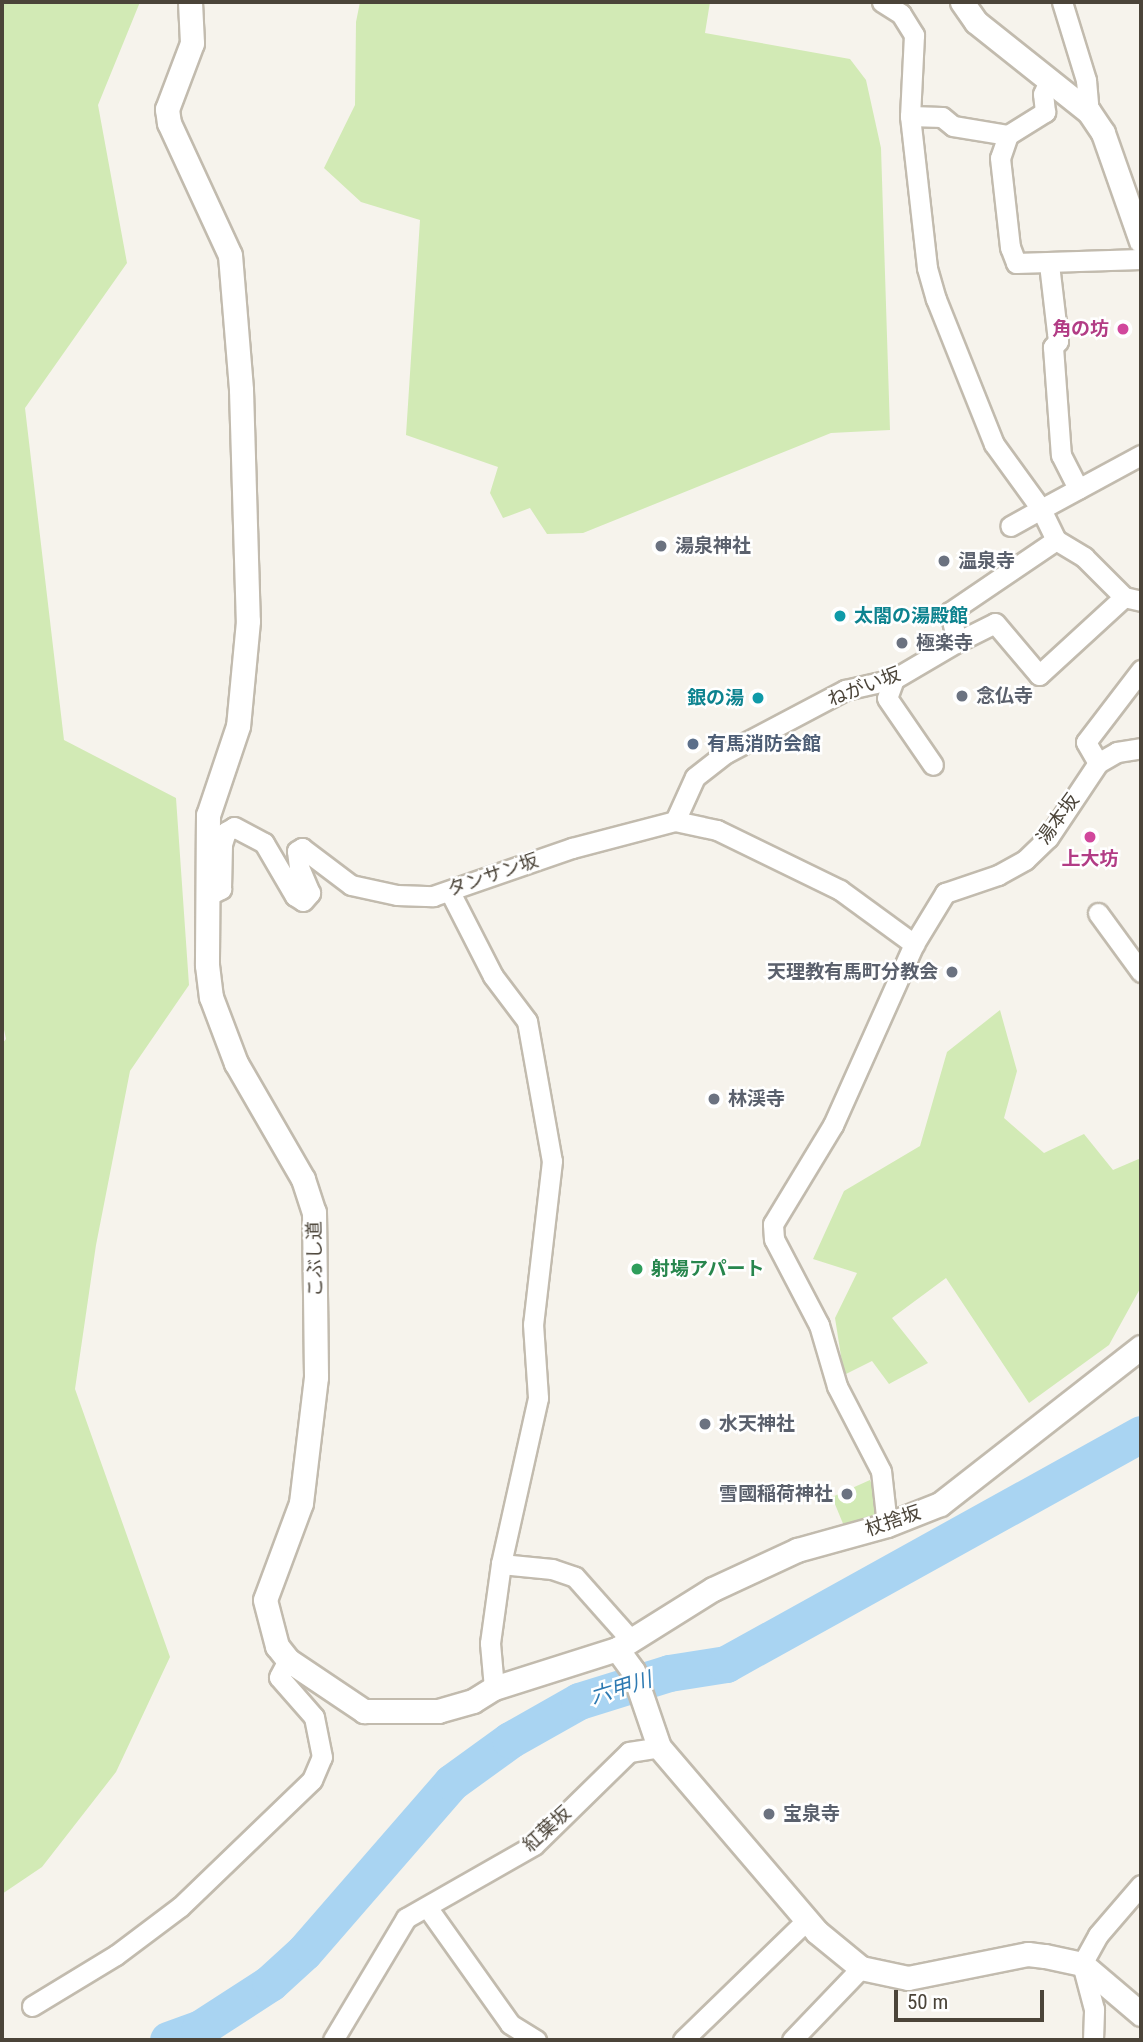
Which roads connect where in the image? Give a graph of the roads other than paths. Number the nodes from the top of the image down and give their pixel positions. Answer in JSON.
{"nodes":[{"id":1,"x":190,"y":2,"type":"edge"},
{"id":2,"x":881,"y":2,"type":"edge"},
{"id":3,"x":962,"y":2,"type":"edge"},
{"id":4,"x":1062,"y":2,"type":"edge"},
{"id":5,"x":1049,"y":81,"type":"junction"},
{"id":6,"x":1089,"y":113,"type":"junction"},
{"id":7,"x":910,"y":117,"type":"junction"},
{"id":8,"x":1008,"y":135,"type":"junction"},
{"id":9,"x":1141,"y":241,"type":"edge"},
{"id":10,"x":1141,"y":259,"type":"edge"},
{"id":11,"x":1049,"y":264,"type":"junction"},
{"id":12,"x":1141,"y":455,"type":"edge"},
{"id":13,"x":1078,"y":489,"type":"junction"},
{"id":14,"x":1041,"y":509,"type":"junction"},
{"id":15,"x":1010,"y":526,"type":"dead end"},
{"id":16,"x":1056,"y":540,"type":"junction"},
{"id":17,"x":1132,"y":599,"type":"edge"},
{"id":18,"x":957,"y":642,"type":"junction"},
{"id":19,"x":1141,"y":670,"type":"edge"},
{"id":20,"x":894,"y":679,"type":"junction"},
{"id":21,"x":1141,"y":748,"type":"edge"},
{"id":22,"x":1098,"y":763,"type":"junction"},
{"id":23,"x":933,"y":765,"type":"dead end"},
{"id":24,"x":675,"y":821,"type":"junction"},
{"id":25,"x":450,"y":892,"type":"junction"},
{"id":26,"x":207,"y":896,"type":"junction"},
{"id":27,"x":1098,"y":913,"type":"dead end"},
{"id":28,"x":914,"y":944,"type":"junction"},
{"id":29,"x":1141,"y":972,"type":"edge"},
{"id":30,"x":1141,"y":1347,"type":"edge"},
{"id":31,"x":887,"y":1525,"type":"junction"},
{"id":32,"x":501,"y":1564,"type":"junction"},
{"id":33,"x":624,"y":1644,"type":"junction"},
{"id":34,"x":288,"y":1660,"type":"junction"},
{"id":35,"x":494,"y":1688,"type":"junction"},
{"id":36,"x":659,"y":1748,"type":"junction"},
{"id":37,"x":1141,"y":1885,"type":"edge"},
{"id":38,"x":427,"y":1908,"type":"junction"},
{"id":39,"x":807,"y":1920,"type":"junction"},
{"id":40,"x":1082,"y":1964,"type":"junction"},
{"id":41,"x":861,"y":1968,"type":"junction"},
{"id":42,"x":32,"y":2006,"type":"dead end"},
{"id":43,"x":1141,"y":2014,"type":"edge"},
{"id":44,"x":332,"y":2040,"type":"edge"},
{"id":45,"x":536,"y":2040,"type":"edge"},
{"id":46,"x":683,"y":2040,"type":"edge"},
{"id":47,"x":792,"y":2040,"type":"edge"},
{"id":48,"x":1093,"y":2040,"type":"edge"}],
"edges":[{"from":1,"to":26,"type":"street","name":"こぶし道"},
{"from":2,"to":7,"type":"street"},
{"from":3,"to":5,"type":"street"},
{"from":4,"to":6,"type":"street"},
{"from":5,"to":6,"type":"street"},
{"from":5,"to":8,"type":"street"},
{"from":6,"to":9,"type":"street"},
{"from":7,"to":8,"type":"street"},
{"from":7,"to":14,"type":"street"},
{"from":8,"to":11,"type":"street"},
{"from":10,"to":11,"type":"street"},
{"from":11,"to":13,"type":"street"},
{"from":12,"to":13,"type":"street"},
{"from":13,"to":14,"type":"street"},
{"from":14,"to":15,"type":"street"},
{"from":14,"to":16,"type":"street"},
{"from":16,"to":17,"type":"street"},
{"from":16,"to":18,"type":"street"},
{"from":17,"to":18,"type":"street","name":"ねがい坂"},
{"from":18,"to":20,"type":"street","name":"ねがい坂"},
{"from":19,"to":22,"type":"street"},
{"from":20,"to":23,"type":"street"},
{"from":20,"to":24,"type":"street","name":"ねがい坂"},
{"from":21,"to":22,"type":"street"},
{"from":22,"to":28,"type":"street","name":"湯本坂"},
{"from":24,"to":25,"type":"street","name":"タンサン坂"},
{"from":24,"to":28,"type":"street","name":"タンサン坂"},
{"from":25,"to":26,"type":"street","name":"タンサン坂"},
{"from":25,"to":32,"type":"street"},
{"from":26,"to":34,"type":"street","name":"こぶし道"},
{"from":27,"to":29,"type":"street"},
{"from":28,"to":31,"type":"street","name":"湯本坂"},
{"from":30,"to":31,"type":"street","name":"杖捨坂"},
{"from":31,"to":33,"type":"street","name":"杖捨坂"},
{"from":32,"to":33,"type":"street"},
{"from":32,"to":35,"type":"street"},
{"from":33,"to":35,"type":"street","name":"杖捨坂"},
{"from":33,"to":36,"type":"street"},
{"from":34,"to":35,"type":"street","name":"杖捨坂"},
{"from":34,"to":42,"type":"street"},
{"from":36,"to":38,"type":"street","name":"紅葉坂"},
{"from":36,"to":39,"type":"street"},
{"from":37,"to":40,"type":"street"},
{"from":38,"to":44,"type":"street","name":"紅葉坂"},
{"from":38,"to":45,"type":"street"},
{"from":39,"to":41,"type":"street"},
{"from":39,"to":46,"type":"street"},
{"from":40,"to":41,"type":"street"},
{"from":40,"to":43,"type":"street"},
{"from":40,"to":48,"type":"street"},
{"from":41,"to":47,"type":"street"}]}
